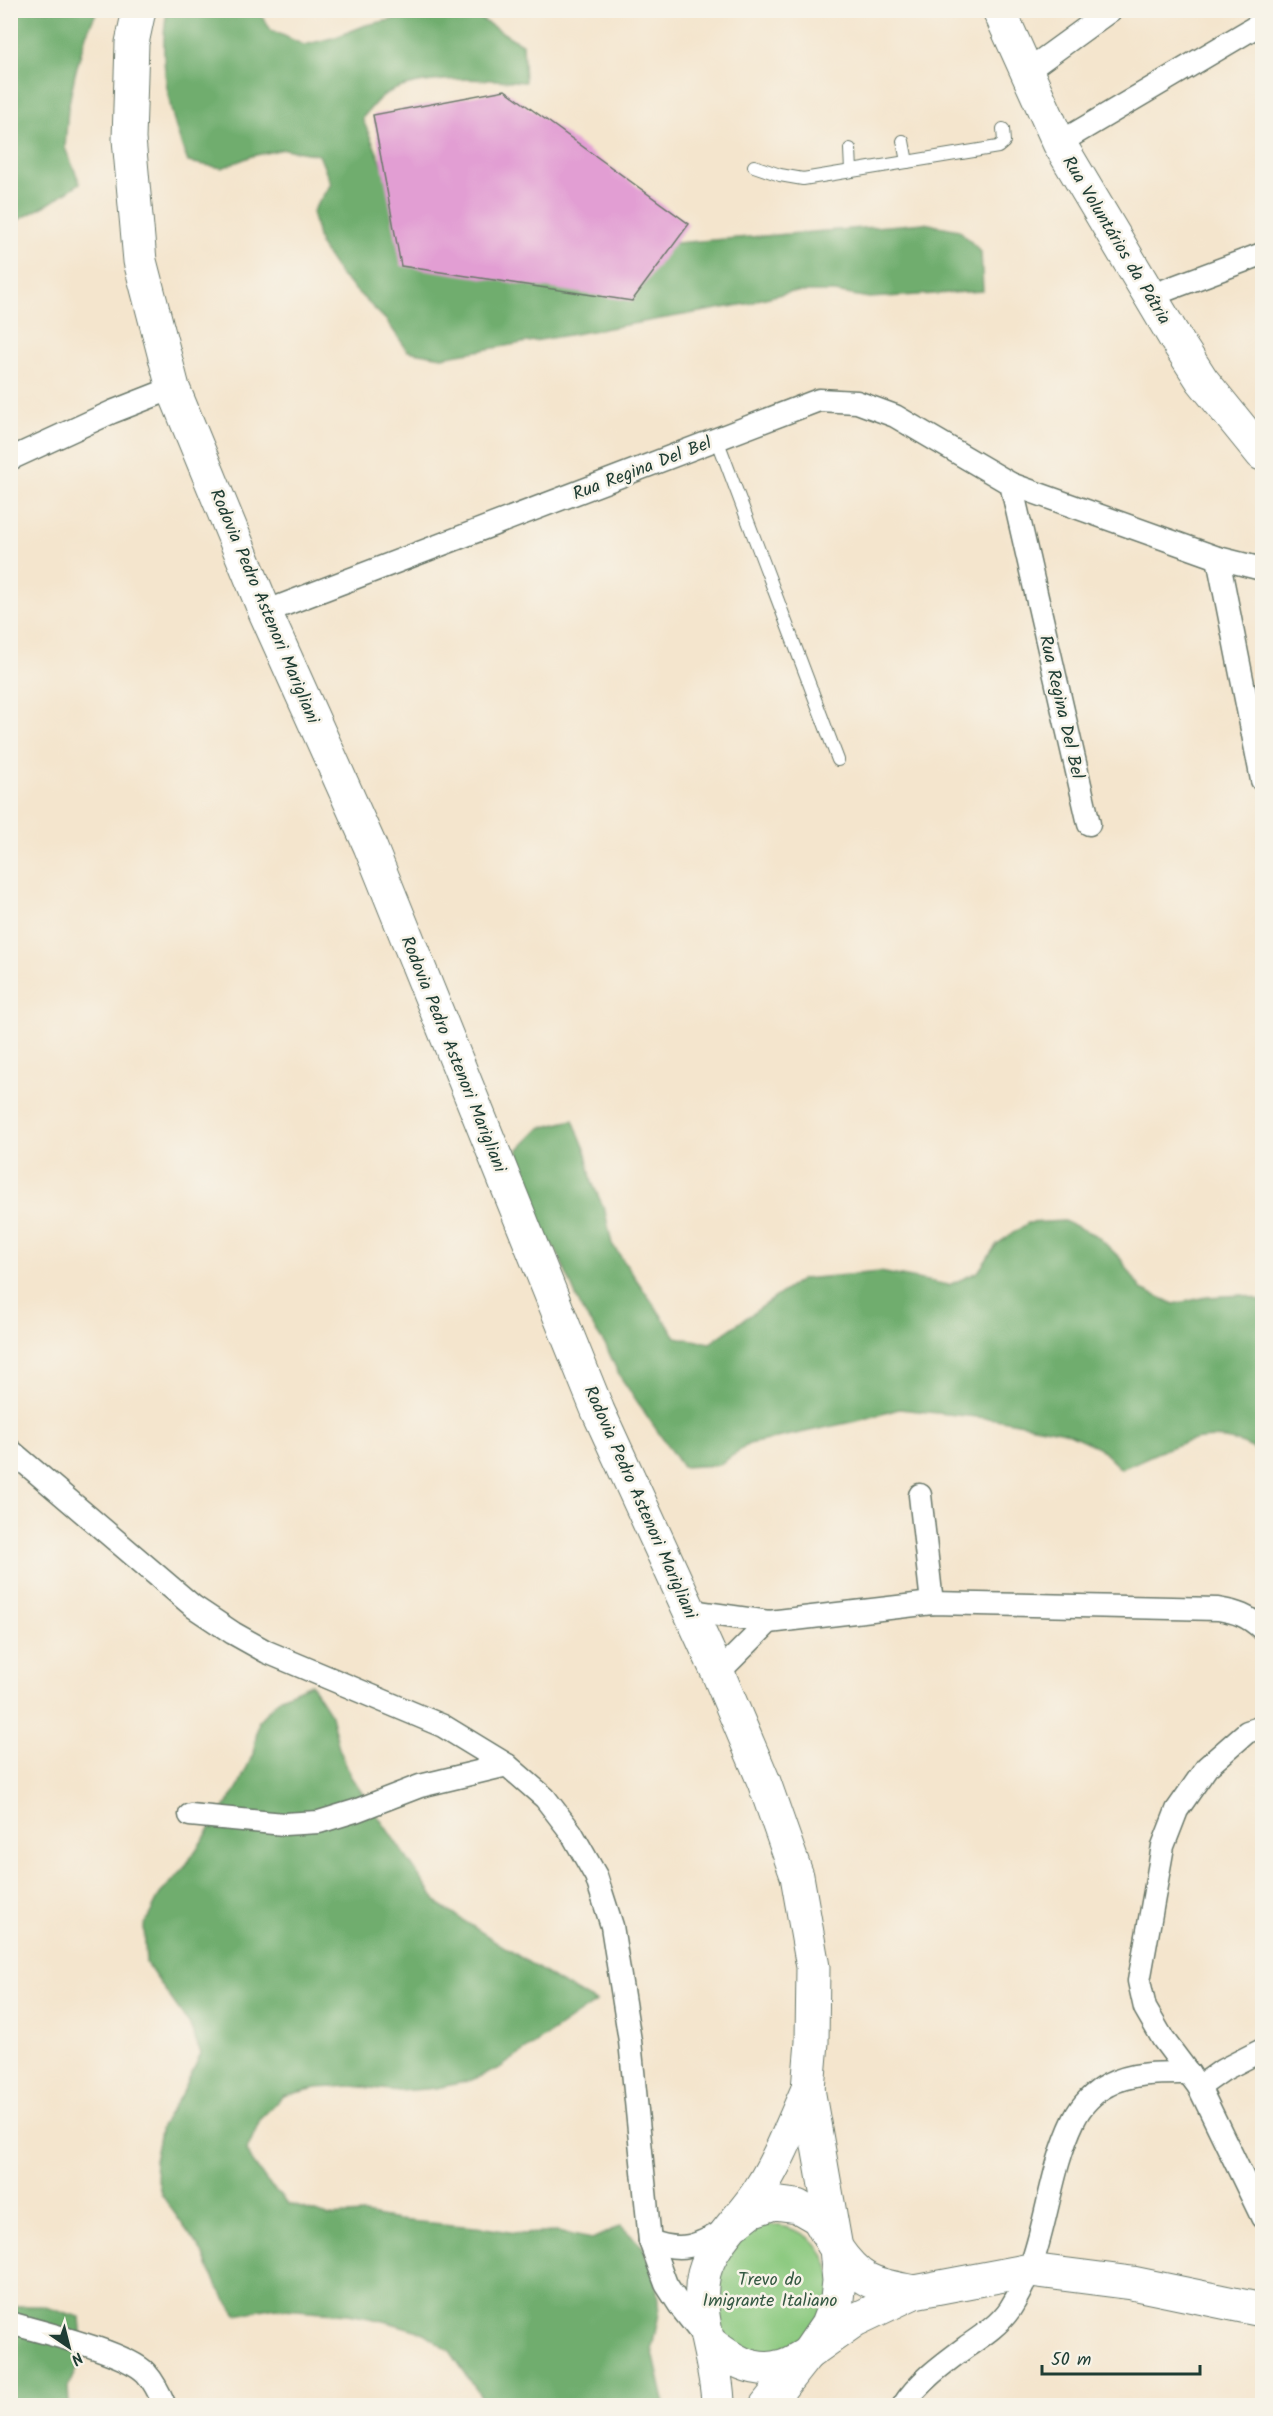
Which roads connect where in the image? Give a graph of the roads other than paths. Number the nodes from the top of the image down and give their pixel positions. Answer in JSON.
{"nodes":[{"id":1,"x":140,"y":10,"type":"edge"},
{"id":2,"x":1111,"y":10,"type":"edge"},
{"id":3,"x":999,"y":11,"type":"edge"},
{"id":4,"x":1263,"y":23,"type":"edge"},
{"id":5,"x":1027,"y":71,"type":"junction"},
{"id":6,"x":1003,"y":129,"type":"dead end"},
{"id":7,"x":903,"y":141,"type":"dead end"},
{"id":8,"x":1059,"y":143,"type":"junction"},
{"id":9,"x":850,"y":149,"type":"dead end"},
{"id":10,"x":907,"y":162,"type":"junction"},
{"id":11,"x":754,"y":166,"type":"dead end"},
{"id":12,"x":851,"y":171,"type":"junction"},
{"id":13,"x":1263,"y":254,"type":"edge"},
{"id":14,"x":1150,"y":296,"type":"junction"},
{"id":15,"x":173,"y":388,"type":"junction"},
{"id":16,"x":717,"y":439,"type":"junction"},
{"id":17,"x":1263,"y":453,"type":"edge"},
{"id":18,"x":10,"y":459,"type":"edge"},
{"id":19,"x":1011,"y":484,"type":"junction"},
{"id":20,"x":1218,"y":558,"type":"junction"},
{"id":21,"x":1263,"y":569,"type":"edge"},
{"id":22,"x":265,"y":612,"type":"junction"},
{"id":23,"x":838,"y":760,"type":"dead end"},
{"id":24,"x":1263,"y":780,"type":"edge"},
{"id":25,"x":1089,"y":824,"type":"dead end"},
{"id":26,"x":10,"y":1450,"type":"edge"},
{"id":27,"x":920,"y":1495,"type":"dead end"},
{"id":28,"x":932,"y":1603,"type":"junction"},
{"id":29,"x":691,"y":1611,"type":"junction"},
{"id":30,"x":769,"y":1622,"type":"junction"},
{"id":31,"x":1263,"y":1629,"type":"edge"},
{"id":32,"x":718,"y":1673,"type":"junction"},
{"id":33,"x":1263,"y":1727,"type":"edge"},
{"id":34,"x":507,"y":1765,"type":"junction"},
{"id":35,"x":190,"y":1815,"type":"dead end"},
{"id":36,"x":1263,"y":2050,"type":"edge"},
{"id":37,"x":1194,"y":2080,"type":"junction"},
{"id":38,"x":808,"y":2089,"type":"junction"},
{"id":39,"x":1263,"y":2217,"type":"edge"},
{"id":40,"x":731,"y":2226,"type":"junction"},
{"id":41,"x":650,"y":2241,"type":"junction"},
{"id":42,"x":836,"y":2248,"type":"junction"},
{"id":43,"x":1030,"y":2270,"type":"junction"},
{"id":44,"x":914,"y":2292,"type":"junction"},
{"id":45,"x":1263,"y":2310,"type":"edge"},
{"id":46,"x":10,"y":2323,"type":"edge"},
{"id":47,"x":709,"y":2342,"type":"junction"},
{"id":48,"x":807,"y":2354,"type":"junction"},
{"id":49,"x":165,"y":2406,"type":"edge"},
{"id":50,"x":718,"y":2406,"type":"edge"},
{"id":51,"x":766,"y":2406,"type":"edge"},
{"id":52,"x":903,"y":2406,"type":"edge"}],
"edges":[{"from":1,"to":15,"type":"main road","name":"Rodovia Pedro Astenori Marigliani"},
{"from":2,"to":5,"type":"street"},
{"from":3,"to":5,"type":"main road","name":"Rua Voluntários da Pátria"},
{"from":4,"to":8,"type":"street"},
{"from":5,"to":8,"type":"main road","name":"Rua Voluntários da Pátria"},
{"from":6,"to":10,"type":"lane"},
{"from":7,"to":10,"type":"lane"},
{"from":8,"to":14,"type":"main road","name":"Rua Voluntários da Pátria"},
{"from":9,"to":12,"type":"lane"},
{"from":10,"to":12,"type":"lane"},
{"from":11,"to":12,"type":"lane"},
{"from":13,"to":14,"type":"street"},
{"from":14,"to":17,"type":"main road","name":"Rua Voluntários da Pátria"},
{"from":15,"to":18,"type":"street"},
{"from":15,"to":22,"type":"main road","name":"Rodovia Pedro Astenori Marigliani"},
{"from":16,"to":19,"type":"street","name":"Rua Regina Del Bel"},
{"from":16,"to":22,"type":"street","name":"Rua Regina Del Bel"},
{"from":16,"to":23,"type":"lane"},
{"from":19,"to":20,"type":"street","name":"Rua Regina Del Bel"},
{"from":19,"to":25,"type":"street","name":"Rua Regina Del Bel"},
{"from":20,"to":21,"type":"street","name":"Rua Regina Del Bel"},
{"from":20,"to":24,"type":"street"},
{"from":22,"to":29,"type":"main road","name":"Rodovia Pedro Astenori Marigliani"},
{"from":26,"to":34,"type":"street"},
{"from":27,"to":28,"type":"street"},
{"from":28,"to":30,"type":"street"},
{"from":28,"to":31,"type":"street"},
{"from":29,"to":30,"type":"street"},
{"from":29,"to":32,"type":"main road","name":"Rodovia Pedro Astenori Marigliani"},
{"from":30,"to":32,"type":"street"},
{"from":32,"to":38,"type":"main road","name":"Rodovia Pedro Astenori Marigliani"},
{"from":33,"to":37,"type":"street"},
{"from":34,"to":35,"type":"street"},
{"from":34,"to":41,"type":"street"},
{"from":36,"to":37,"type":"street"},
{"from":37,"to":39,"type":"street"},
{"from":37,"to":43,"type":"street"},
{"from":38,"to":40,"type":"main road","name":"Rodovia Pedro Astenori Marigliani"},
{"from":38,"to":42,"type":"main road","name":"Rodovia Pedro Astenori Marigliani"},
{"from":40,"to":41,"type":"street"},
{"from":40,"to":42,"type":"main road"},
{"from":40,"to":47,"type":"main road","name":"Rodovia Pedro Astenori Marigliani"},
{"from":41,"to":47,"type":"street"},
{"from":42,"to":44,"type":"main road"},
{"from":42,"to":48,"type":"main road","name":"Rodovia Pedro Astenori Marigliani"},
{"from":43,"to":44,"type":"main road"},
{"from":43,"to":45,"type":"main road"},
{"from":43,"to":52,"type":"street"},
{"from":44,"to":48,"type":"main road"},
{"from":46,"to":49,"type":"street"},
{"from":47,"to":48,"type":"main road"},
{"from":47,"to":50,"type":"main road","name":"Rodovia Pedro Astenori Marigliani"},
{"from":48,"to":51,"type":"main road","name":"Rodovia Pedro Astenori Marigliani"}]}
